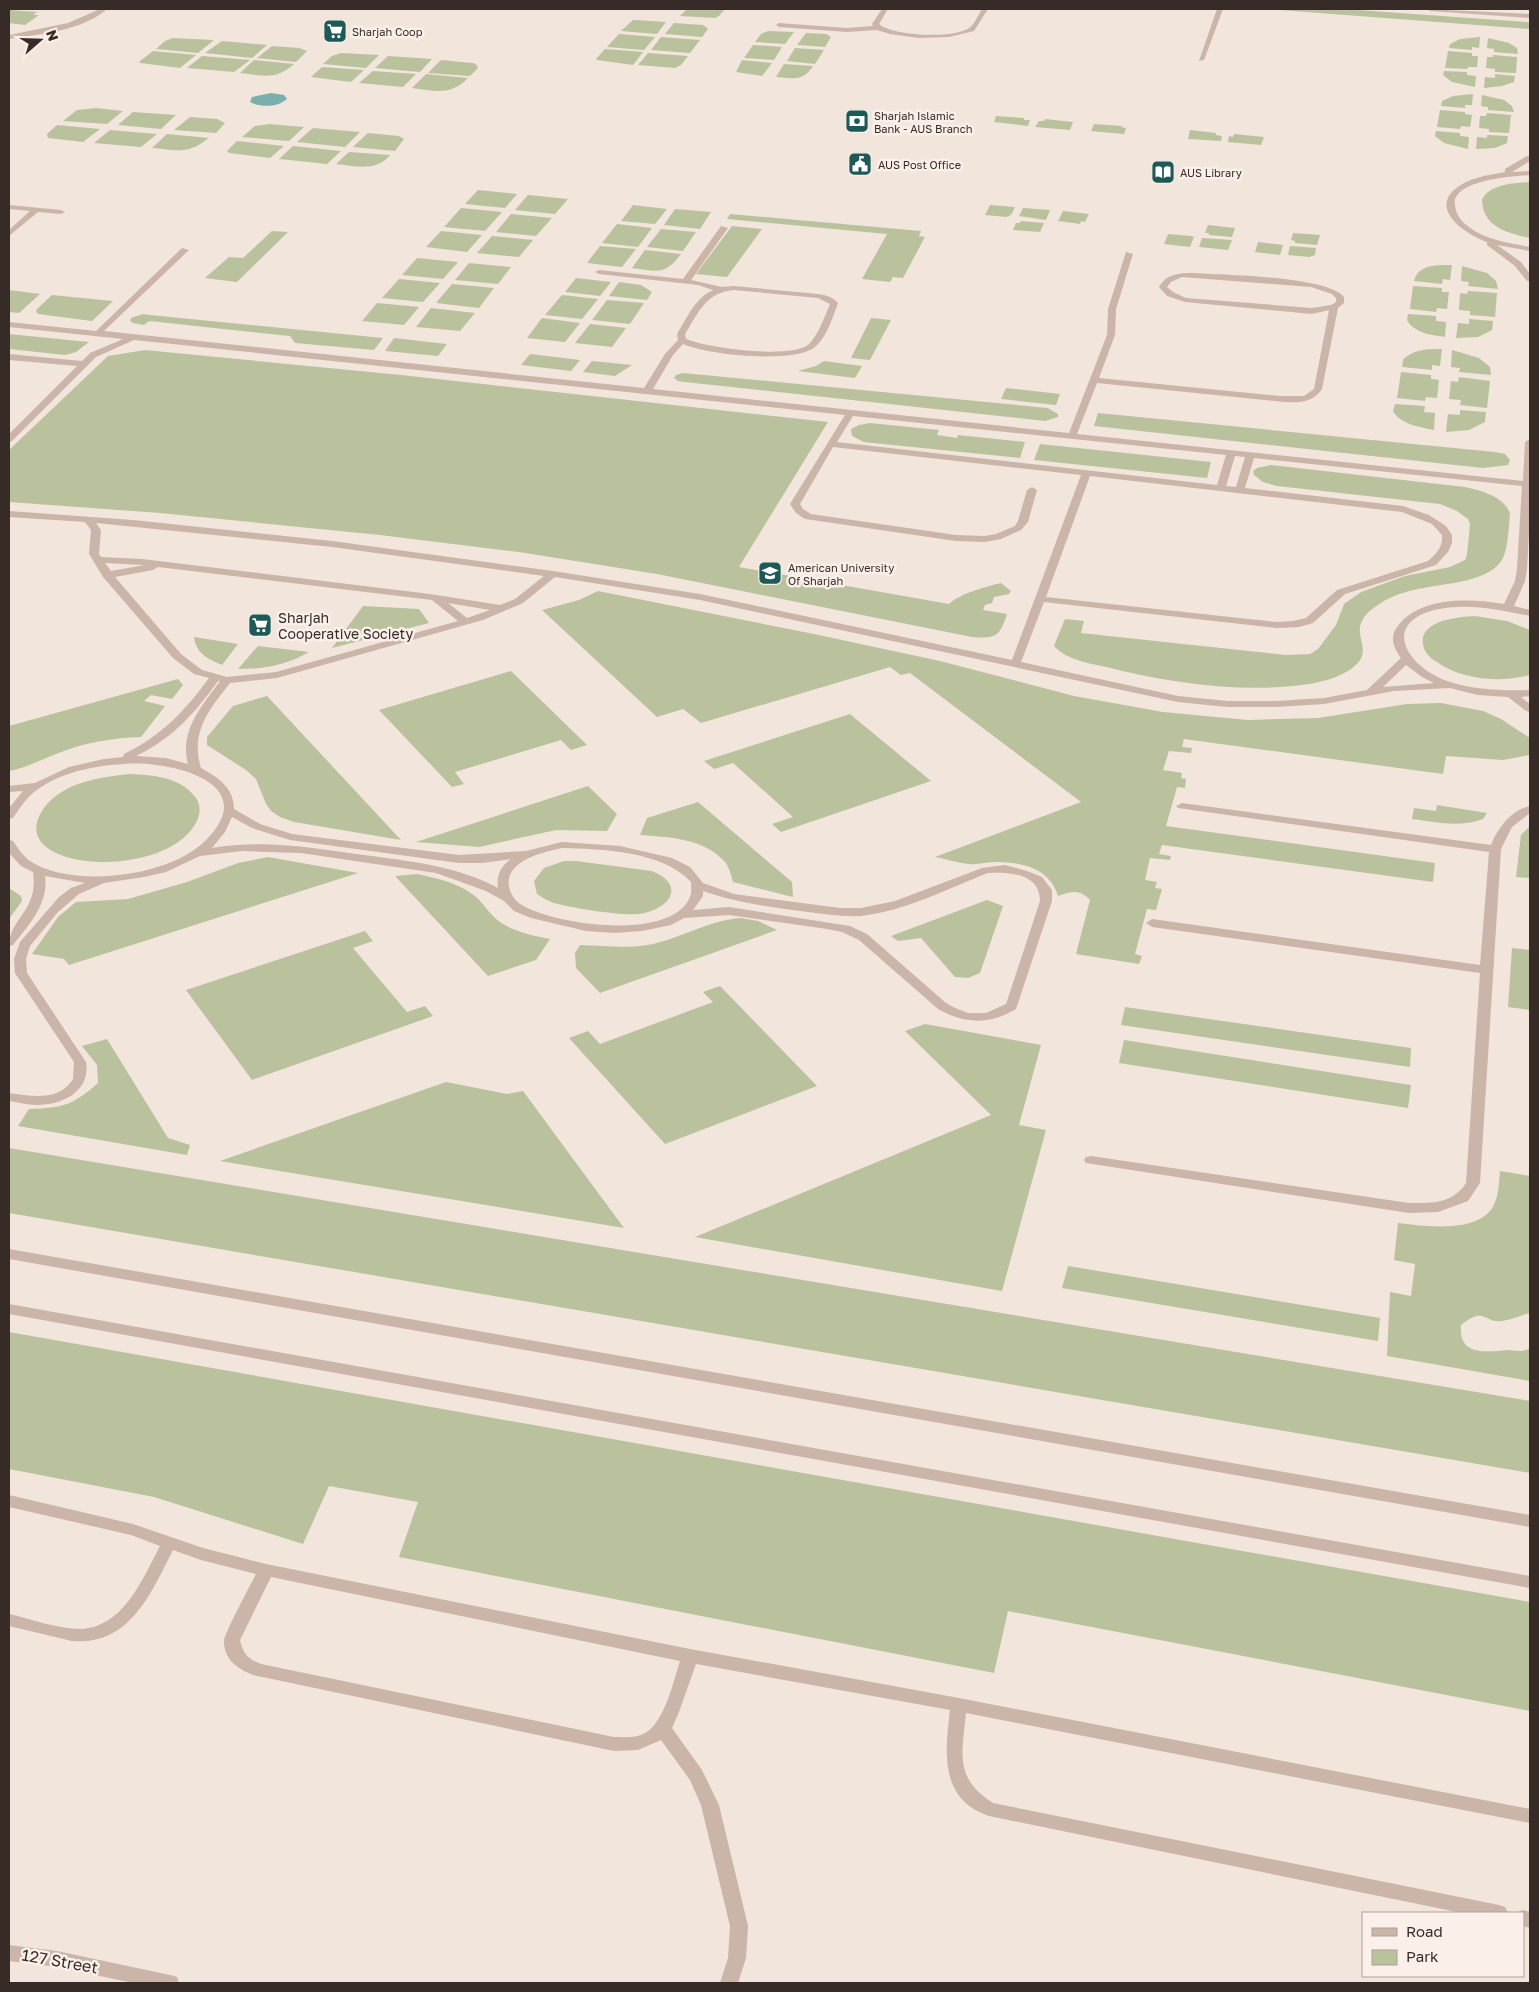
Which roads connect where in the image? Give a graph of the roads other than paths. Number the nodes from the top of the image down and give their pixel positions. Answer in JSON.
{"nodes":[{"id":1,"x":104,"y":9,"type":"edge"},
{"id":2,"x":885,"y":9,"type":"edge"},
{"id":3,"x":985,"y":9,"type":"edge"},
{"id":4,"x":1220,"y":9,"type":"edge"},
{"id":5,"x":1430,"y":9,"type":"edge"},
{"id":6,"x":1530,"y":16,"type":"edge"},
{"id":7,"x":779,"y":25,"type":"dead end"},
{"id":8,"x":877,"y":28,"type":"junction"},
{"id":9,"x":9,"y":37,"type":"edge"},
{"id":10,"x":1201,"y":60,"type":"dead end"},
{"id":11,"x":1530,"y":158,"type":"edge"},
{"id":12,"x":1530,"y":173,"type":"edge"},
{"id":13,"x":1499,"y":174,"type":"junction"},
{"id":14,"x":9,"y":207,"type":"edge"},
{"id":15,"x":37,"y":209,"type":"junction"},
{"id":16,"x":61,"y":212,"type":"dead end"},
{"id":17,"x":724,"y":228,"type":"dead end"},
{"id":18,"x":9,"y":234,"type":"edge"},
{"id":19,"x":1482,"y":237,"type":"junction"},
{"id":20,"x":1530,"y":249,"type":"edge"},
{"id":21,"x":185,"y":250,"type":"dead end"},
{"id":22,"x":1129,"y":254,"type":"dead end"},
{"id":23,"x":599,"y":272,"type":"dead end"},
{"id":24,"x":1530,"y":279,"type":"edge"},
{"id":25,"x":684,"y":282,"type":"junction"},
{"id":26,"x":720,"y":289,"type":"junction"},
{"id":27,"x":1334,"y":307,"type":"junction"},
{"id":28,"x":9,"y":324,"type":"edge"},
{"id":29,"x":98,"y":333,"type":"junction"},
{"id":30,"x":138,"y":337,"type":"junction"},
{"id":31,"x":682,"y":340,"type":"junction"},
{"id":32,"x":9,"y":356,"type":"edge"},
{"id":33,"x":83,"y":364,"type":"junction"},
{"id":34,"x":1093,"y":380,"type":"junction"},
{"id":35,"x":647,"y":391,"type":"junction"},
{"id":36,"x":851,"y":412,"type":"junction"},
{"id":37,"x":1072,"y":436,"type":"junction"},
{"id":38,"x":9,"y":439,"type":"edge"},
{"id":39,"x":1530,"y":442,"type":"edge"},
{"id":40,"x":831,"y":444,"type":"junction"},
{"id":41,"x":1230,"y":453,"type":"junction"},
{"id":42,"x":1250,"y":455,"type":"junction"},
{"id":43,"x":1086,"y":474,"type":"junction"},
{"id":44,"x":1528,"y":484,"type":"junction"},
{"id":45,"x":1220,"y":489,"type":"junction"},
{"id":46,"x":1032,"y":490,"type":"dead end"},
{"id":47,"x":1240,"y":491,"type":"junction"},
{"id":48,"x":9,"y":514,"type":"edge"},
{"id":49,"x":87,"y":519,"type":"junction"},
{"id":50,"x":97,"y":560,"type":"junction"},
{"id":51,"x":163,"y":566,"type":"junction"},
{"id":52,"x":553,"y":574,"type":"junction"},
{"id":53,"x":107,"y":575,"type":"junction"},
{"id":54,"x":430,"y":597,"type":"junction"},
{"id":55,"x":1040,"y":599,"type":"junction"},
{"id":56,"x":1508,"y":607,"type":"junction"},
{"id":57,"x":503,"y":609,"type":"junction"},
{"id":58,"x":1530,"y":613,"type":"edge"},
{"id":59,"x":465,"y":622,"type":"junction"},
{"id":60,"x":1406,"y":659,"type":"junction"},
{"id":61,"x":1016,"y":664,"type":"junction"},
{"id":62,"x":216,"y":678,"type":"junction"},
{"id":63,"x":227,"y":680,"type":"junction"},
{"id":64,"x":1450,"y":685,"type":"junction"},
{"id":65,"x":1530,"y":693,"type":"edge"},
{"id":66,"x":1369,"y":694,"type":"junction"},
{"id":67,"x":1511,"y":694,"type":"junction"},
{"id":68,"x":1530,"y":709,"type":"edge"},
{"id":69,"x":122,"y":759,"type":"junction"},
{"id":70,"x":196,"y":768,"type":"junction"},
{"id":71,"x":36,"y":786,"type":"junction"},
{"id":72,"x":9,"y":789,"type":"edge"},
{"id":73,"x":1182,"y":806,"type":"dead end"},
{"id":74,"x":1530,"y":809,"type":"edge"},
{"id":75,"x":229,"y":811,"type":"junction"},
{"id":76,"x":9,"y":816,"type":"edge"},
{"id":77,"x":9,"y":843,"type":"edge"},
{"id":78,"x":1495,"y":849,"type":"junction"},
{"id":79,"x":529,"y":853,"type":"junction"},
{"id":80,"x":198,"y":854,"type":"junction"},
{"id":81,"x":38,"y":869,"type":"junction"},
{"id":82,"x":106,"y":880,"type":"junction"},
{"id":83,"x":698,"y":885,"type":"junction"},
{"id":84,"x":507,"y":898,"type":"junction"},
{"id":85,"x":684,"y":914,"type":"junction"},
{"id":86,"x":1152,"y":923,"type":"dead end"},
{"id":87,"x":9,"y":942,"type":"edge"},
{"id":88,"x":1487,"y":970,"type":"junction"},
{"id":89,"x":9,"y":1097,"type":"edge"},
{"id":90,"x":1091,"y":1160,"type":"dead end"},
{"id":91,"x":9,"y":1254,"type":"edge"},
{"id":92,"x":9,"y":1309,"type":"edge"},
{"id":93,"x":9,"y":1501,"type":"edge"},
{"id":94,"x":1530,"y":1521,"type":"edge"},
{"id":95,"x":170,"y":1542,"type":"junction"},
{"id":96,"x":266,"y":1570,"type":"junction"},
{"id":97,"x":1530,"y":1582,"type":"edge"},
{"id":98,"x":9,"y":1620,"type":"edge"},
{"id":99,"x":690,"y":1656,"type":"junction"},
{"id":100,"x":958,"y":1705,"type":"junction"},
{"id":101,"x":663,"y":1729,"type":"junction"},
{"id":102,"x":1530,"y":1816,"type":"edge"},
{"id":103,"x":1494,"y":1912,"type":"edge"},
{"id":104,"x":9,"y":1953,"type":"edge"},
{"id":105,"x":170,"y":1983,"type":"edge"},
{"id":106,"x":729,"y":1983,"type":"edge"}],
"edges":[{"from":1,"to":9,"type":"street"},
{"from":2,"to":8,"type":"street"},
{"from":3,"to":8,"type":"street"},
{"from":4,"to":10,"type":"street"},
{"from":5,"to":6,"type":"street"},
{"from":7,"to":8,"type":"street"},
{"from":11,"to":13,"type":"street"},
{"from":12,"to":13,"type":"street"},
{"from":13,"to":19,"type":"street"},
{"from":14,"to":15,"type":"street"},
{"from":15,"to":16,"type":"street"},
{"from":15,"to":18,"type":"street"},
{"from":17,"to":25,"type":"street"},
{"from":19,"to":20,"type":"street"},
{"from":19,"to":24,"type":"street"},
{"from":21,"to":29,"type":"street"},
{"from":22,"to":34,"type":"street"},
{"from":23,"to":25,"type":"street"},
{"from":25,"to":26,"type":"street"},
{"from":26,"to":31,"type":"street"},
{"from":26,"to":31,"type":"street"},
{"from":27,"to":27,"type":"street"},
{"from":27,"to":34,"type":"street"},
{"from":28,"to":29,"type":"street"},
{"from":29,"to":30,"type":"street"},
{"from":30,"to":33,"type":"street"},
{"from":30,"to":35,"type":"street"},
{"from":31,"to":35,"type":"street"},
{"from":32,"to":33,"type":"street"},
{"from":33,"to":38,"type":"street"},
{"from":34,"to":37,"type":"street"},
{"from":35,"to":36,"type":"street"},
{"from":36,"to":37,"type":"street"},
{"from":36,"to":40,"type":"street"},
{"from":37,"to":41,"type":"street"},
{"from":39,"to":44,"type":"street"},
{"from":40,"to":43,"type":"street"},
{"from":40,"to":46,"type":"street"},
{"from":41,"to":42,"type":"street"},
{"from":41,"to":45,"type":"street"},
{"from":42,"to":44,"type":"street"},
{"from":42,"to":47,"type":"street"},
{"from":43,"to":45,"type":"street"},
{"from":43,"to":55,"type":"street"},
{"from":44,"to":56,"type":"street"},
{"from":45,"to":47,"type":"street"},
{"from":47,"to":55,"type":"street"},
{"from":48,"to":49,"type":"street"},
{"from":49,"to":50,"type":"street"},
{"from":49,"to":52,"type":"street"},
{"from":50,"to":51,"type":"street"},
{"from":50,"to":53,"type":"street"},
{"from":51,"to":53,"type":"street"},
{"from":51,"to":54,"type":"street"},
{"from":52,"to":57,"type":"street"},
{"from":52,"to":61,"type":"street"},
{"from":53,"to":62,"type":"street"},
{"from":54,"to":57,"type":"street"},
{"from":54,"to":59,"type":"street"},
{"from":55,"to":61,"type":"street"},
{"from":56,"to":58,"type":"street"},
{"from":56,"to":60,"type":"street"},
{"from":57,"to":59,"type":"street"},
{"from":59,"to":63,"type":"street"},
{"from":60,"to":64,"type":"street"},
{"from":60,"to":66,"type":"street"},
{"from":61,"to":66,"type":"street"},
{"from":62,"to":63,"type":"street"},
{"from":62,"to":69,"type":"street"},
{"from":63,"to":70,"type":"street"},
{"from":64,"to":66,"type":"street"},
{"from":64,"to":67,"type":"street"},
{"from":65,"to":67,"type":"street"},
{"from":67,"to":68,"type":"street"},
{"from":69,"to":70,"type":"street"},
{"from":69,"to":71,"type":"street"},
{"from":70,"to":75,"type":"street"},
{"from":71,"to":72,"type":"street"},
{"from":71,"to":76,"type":"street"},
{"from":73,"to":78,"type":"street"},
{"from":74,"to":78,"type":"street"},
{"from":75,"to":79,"type":"street"},
{"from":75,"to":80,"type":"street"},
{"from":77,"to":81,"type":"street"},
{"from":78,"to":88,"type":"street"},
{"from":79,"to":83,"type":"street"},
{"from":79,"to":84,"type":"street"},
{"from":80,"to":82,"type":"street"},
{"from":80,"to":84,"type":"street"},
{"from":81,"to":82,"type":"street"},
{"from":81,"to":87,"type":"street"},
{"from":82,"to":89,"type":"street"},
{"from":83,"to":85,"type":"street"},
{"from":83,"to":85,"type":"street"},
{"from":84,"to":85,"type":"street"},
{"from":86,"to":88,"type":"street"},
{"from":88,"to":90,"type":"street"},
{"from":91,"to":94,"type":"street"},
{"from":92,"to":97,"type":"street"},
{"from":93,"to":95,"type":"street"},
{"from":95,"to":96,"type":"street"},
{"from":95,"to":98,"type":"street"},
{"from":96,"to":99,"type":"street"},
{"from":96,"to":101,"type":"street"},
{"from":99,"to":100,"type":"street"},
{"from":99,"to":101,"type":"street"},
{"from":100,"to":102,"type":"street"},
{"from":100,"to":103,"type":"street"},
{"from":101,"to":106,"type":"street"},
{"from":104,"to":105,"type":"street","name":"127 Street"}]}
